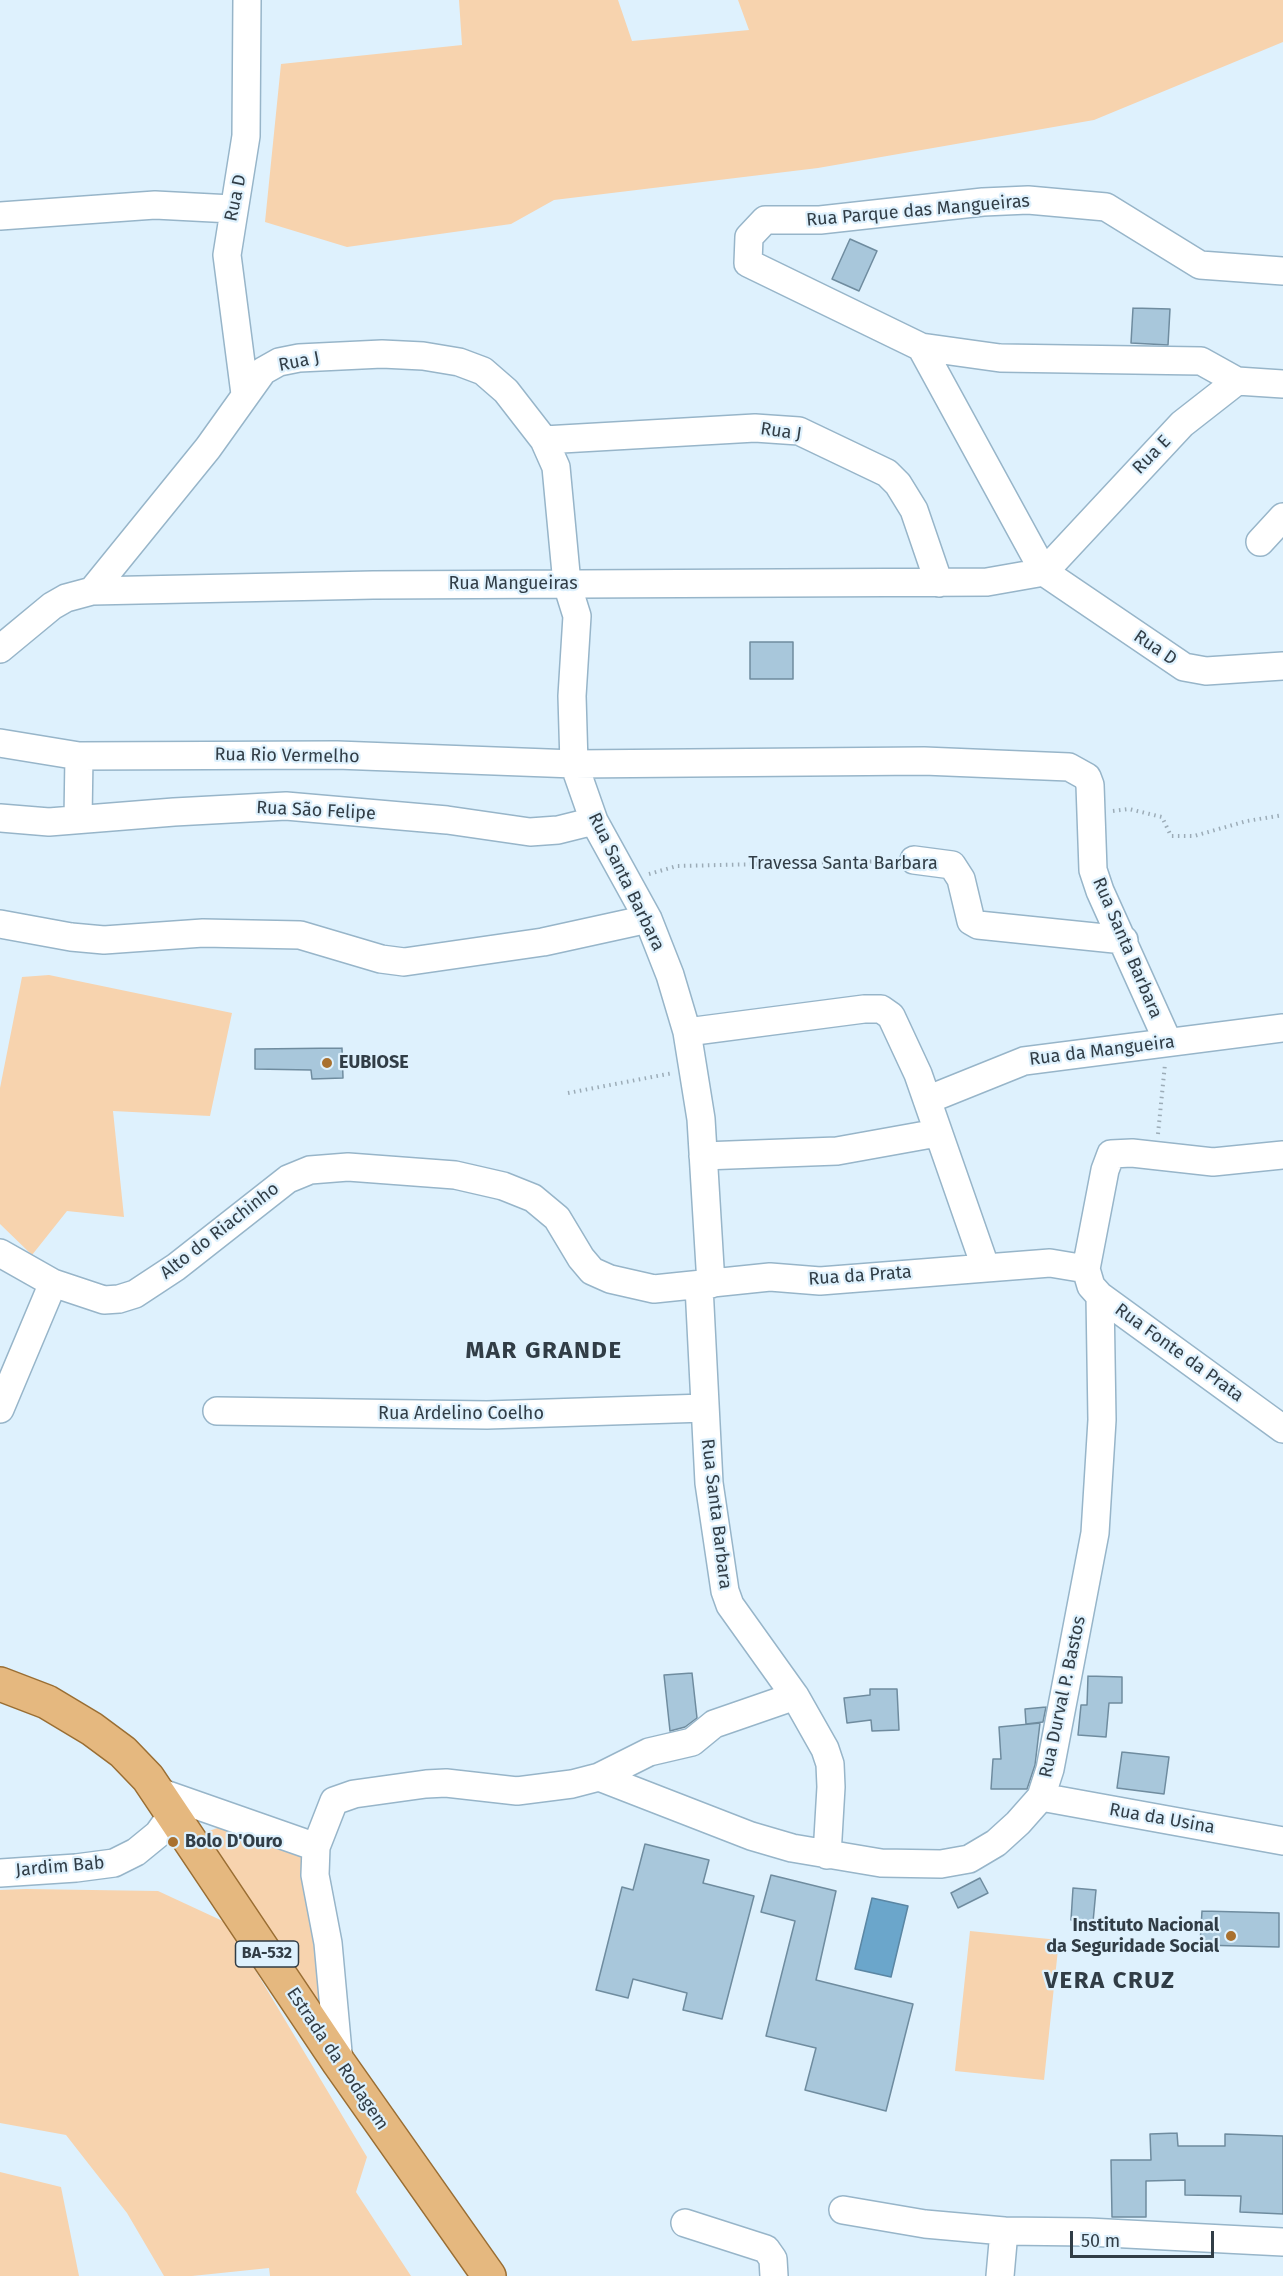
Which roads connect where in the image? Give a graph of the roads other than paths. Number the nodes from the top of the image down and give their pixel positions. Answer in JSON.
{"nodes":[{"id":1,"x":246,"y":0,"type":"edge"},
{"id":2,"x":232,"y":209,"type":"junction"},
{"id":3,"x":0,"y":216,"type":"edge"},
{"id":4,"x":1283,"y":271,"type":"edge"},
{"id":5,"x":921,"y":347,"type":"junction"},
{"id":6,"x":1238,"y":381,"type":"junction"},
{"id":7,"x":1283,"y":384,"type":"edge"},
{"id":8,"x":245,"y":394,"type":"junction"},
{"id":9,"x":544,"y":440,"type":"junction"},
{"id":10,"x":1283,"y":518,"type":"edge"},
{"id":11,"x":1260,"y":542,"type":"dead end"},
{"id":12,"x":1044,"y":572,"type":"junction"},
{"id":13,"x":939,"y":583,"type":"junction"},
{"id":14,"x":567,"y":584,"type":"junction"},
{"id":15,"x":92,"y":591,"type":"junction"},
{"id":16,"x":0,"y":649,"type":"edge"},
{"id":17,"x":1283,"y":666,"type":"edge"},
{"id":18,"x":0,"y":743,"type":"edge"},
{"id":19,"x":79,"y":756,"type":"junction"},
{"id":20,"x":574,"y":764,"type":"junction"},
{"id":21,"x":1058,"y":765,"type":"joint"},
{"id":22,"x":0,"y":818,"type":"edge"},
{"id":23,"x":78,"y":819,"type":"junction"},
{"id":24,"x":594,"y":821,"type":"junction"},
{"id":25,"x":914,"y":861,"type":"road end"},
{"id":26,"x":648,"y":919,"type":"junction"},
{"id":27,"x":0,"y":924,"type":"edge"},
{"id":28,"x":1124,"y":940,"type":"junction"},
{"id":29,"x":1283,"y":1028,"type":"edge"},
{"id":30,"x":687,"y":1032,"type":"junction"},
{"id":31,"x":1167,"y":1042,"type":"junction"},
{"id":32,"x":927,"y":1100,"type":"junction"},
{"id":33,"x":937,"y":1133,"type":"junction"},
{"id":34,"x":1283,"y":1155,"type":"edge"},
{"id":35,"x":703,"y":1156,"type":"junction"},
{"id":36,"x":0,"y":1253,"type":"edge"},
{"id":37,"x":985,"y":1266,"type":"junction"},
{"id":38,"x":1086,"y":1269,"type":"junction"},
{"id":39,"x":53,"y":1283,"type":"junction"},
{"id":40,"x":705,"y":1285,"type":"junction"},
{"id":41,"x":1100,"y":1296,"type":"junction"},
{"id":42,"x":705,"y":1408,"type":"junction"},
{"id":43,"x":0,"y":1409,"type":"edge"},
{"id":44,"x":217,"y":1411,"type":"dead end"},
{"id":45,"x":1283,"y":1429,"type":"edge"},
{"id":46,"x":0,"y":1684,"type":"edge"},
{"id":47,"x":795,"y":1696,"type":"junction"},
{"id":48,"x":599,"y":1777,"type":"junction"},
{"id":49,"x":1041,"y":1797,"type":"junction"},
{"id":50,"x":166,"y":1802,"type":"junction"},
{"id":51,"x":1283,"y":1841,"type":"edge"},
{"id":52,"x":316,"y":1847,"type":"junction"},
{"id":53,"x":827,"y":1855,"type":"junction"},
{"id":54,"x":0,"y":1873,"type":"edge"},
{"id":55,"x":339,"y":2063,"type":"junction"},
{"id":56,"x":843,"y":2210,"type":"dead end"},
{"id":57,"x":685,"y":2223,"type":"dead end"},
{"id":58,"x":1004,"y":2231,"type":"junction"},
{"id":59,"x":1283,"y":2242,"type":"edge"},
{"id":60,"x":489,"y":2276,"type":"edge"},
{"id":61,"x":774,"y":2276,"type":"edge"},
{"id":62,"x":1000,"y":2276,"type":"edge"}],
"edges":[{"from":1,"to":2,"type":"street","name":"Rua D"},
{"from":2,"to":3,"type":"street"},
{"from":2,"to":8,"type":"street","name":"Rua D"},
{"from":4,"to":5,"type":"street","name":"Rua Parque das Mangueiras"},
{"from":5,"to":6,"type":"street"},
{"from":5,"to":12,"type":"street"},
{"from":6,"to":7,"type":"street"},
{"from":6,"to":12,"type":"street","name":"Rua E"},
{"from":8,"to":9,"type":"street","name":"Rua J"},
{"from":8,"to":15,"type":"street","name":"Rua J"},
{"from":9,"to":13,"type":"street","name":"Rua J"},
{"from":9,"to":14,"type":"street","name":"Rua J"},
{"from":10,"to":11,"type":"street"},
{"from":12,"to":13,"type":"street","name":"Rua Mangueiras"},
{"from":12,"to":17,"type":"street","name":"Rua D"},
{"from":13,"to":14,"type":"street","name":"Rua Mangueiras"},
{"from":14,"to":15,"type":"street","name":"Rua Mangueiras"},
{"from":14,"to":20,"type":"street","name":"Rua J"},
{"from":15,"to":16,"type":"street","name":"Rua Mangueiras"},
{"from":18,"to":19,"type":"street","name":"Rua Rio Vermelho"},
{"from":19,"to":20,"type":"street","name":"Rua Rio Vermelho"},
{"from":19,"to":23,"type":"street"},
{"from":20,"to":21,"type":"street","name":"Rua Rio Vermelho"},
{"from":20,"to":24,"type":"street","name":"Rua Santa Barbara"},
{"from":21,"to":28,"type":"street","name":"Rua Santa Barbara"},
{"from":22,"to":23,"type":"street","name":"Rua São Felipe"},
{"from":23,"to":24,"type":"street","name":"Rua São Felipe"},
{"from":24,"to":26,"type":"street","name":"Rua Santa Barbara"},
{"from":25,"to":28,"type":"street","name":"Travessa Santa Barbara"},
{"from":26,"to":27,"type":"street"},
{"from":26,"to":30,"type":"street","name":"Rua Santa Barbara"},
{"from":28,"to":31,"type":"street","name":"Rua Santa Barbara"},
{"from":29,"to":31,"type":"street","name":"Rua da Mangueira"},
{"from":30,"to":32,"type":"street"},
{"from":30,"to":35,"type":"street","name":"Rua Santa Barbara"},
{"from":31,"to":32,"type":"street","name":"Rua da Mangueira"},
{"from":32,"to":33,"type":"street"},
{"from":33,"to":35,"type":"street"},
{"from":33,"to":37,"type":"street"},
{"from":34,"to":38,"type":"street"},
{"from":35,"to":40,"type":"street","name":"Rua Santa Barbara"},
{"from":36,"to":39,"type":"street","name":"Alto do Riachinho"},
{"from":37,"to":38,"type":"street"},
{"from":37,"to":40,"type":"street","name":"Rua da Prata"},
{"from":38,"to":41,"type":"street","name":"Rua Fonte da Prata"},
{"from":39,"to":40,"type":"street","name":"Alto do Riachinho"},
{"from":39,"to":43,"type":"street"},
{"from":40,"to":42,"type":"street","name":"Rua Santa Barbara"},
{"from":41,"to":45,"type":"street","name":"Rua Fonte da Prata"},
{"from":41,"to":49,"type":"street","name":"Rua Durval P. Bastos"},
{"from":42,"to":44,"type":"street","name":"Rua Ardelino Coelho"},
{"from":42,"to":47,"type":"street","name":"Rua Santa Barbara"},
{"from":46,"to":50,"type":"main road","name":"Estrada da Rodagem","number":"BA-532"},
{"from":47,"to":48,"type":"street"},
{"from":47,"to":53,"type":"street","name":"Rua Santa Barbara"},
{"from":48,"to":52,"type":"street"},
{"from":48,"to":53,"type":"street","name":"Rua Durval P. Bastos"},
{"from":49,"to":51,"type":"street","name":"Rua da Usina"},
{"from":49,"to":53,"type":"street","name":"Rua Durval P. Bastos"},
{"from":50,"to":52,"type":"street"},
{"from":50,"to":54,"type":"street","name":"Jardim Bab"},
{"from":50,"to":55,"type":"main road","name":"Estrada da Rodagem","number":"BA-532"},
{"from":52,"to":55,"type":"street"},
{"from":55,"to":60,"type":"main road","name":"Estrada da Rodagem","number":"BA-532"},
{"from":56,"to":58,"type":"street"},
{"from":57,"to":61,"type":"street"},
{"from":58,"to":59,"type":"street"},
{"from":58,"to":62,"type":"street"}]}
